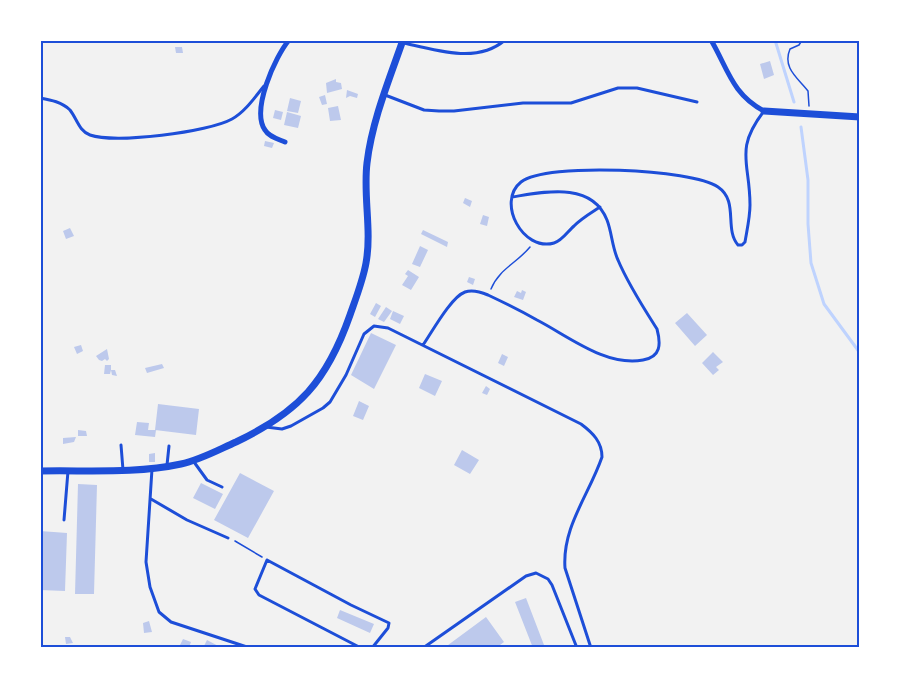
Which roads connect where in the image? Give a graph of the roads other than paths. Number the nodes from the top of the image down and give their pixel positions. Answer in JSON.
{"nodes":[{"id":1,"x":289,"y":40,"type":"edge"},
{"id":2,"x":505,"y":40,"type":"edge"},
{"id":3,"x":711,"y":40,"type":"edge"},
{"id":4,"x":402,"y":41,"type":"edge"},
{"id":5,"x":266,"y":84,"type":"junction"},
{"id":6,"x":384,"y":95,"type":"junction"},
{"id":7,"x":40,"y":98,"type":"edge"},
{"id":8,"x":697,"y":102,"type":"dead end"},
{"id":9,"x":764,"y":111,"type":"junction"},
{"id":10,"x":860,"y":117,"type":"edge"},
{"id":11,"x":285,"y":142,"type":"dead end"},
{"id":12,"x":512,"y":197,"type":"junction"},
{"id":13,"x":600,"y":207,"type":"junction"},
{"id":14,"x":423,"y":345,"type":"junction"},
{"id":15,"x":266,"y":427,"type":"junction"},
{"id":16,"x":121,"y":446,"type":"dead end"},
{"id":17,"x":169,"y":446,"type":"dead end"},
{"id":18,"x":193,"y":460,"type":"junction"},
{"id":19,"x":167,"y":466,"type":"junction"},
{"id":20,"x":152,"y":469,"type":"junction"},
{"id":21,"x":68,"y":470,"type":"junction"},
{"id":22,"x":123,"y":470,"type":"junction"},
{"id":23,"x":40,"y":471,"type":"edge"},
{"id":24,"x":222,"y":487,"type":"dead end"},
{"id":25,"x":151,"y":500,"type":"junction"},
{"id":26,"x":64,"y":520,"type":"dead end"},
{"id":27,"x":228,"y":538,"type":"road end"},
{"id":28,"x":249,"y":648,"type":"edge"},
{"id":29,"x":361,"y":648,"type":"edge"},
{"id":30,"x":372,"y":648,"type":"edge"},
{"id":31,"x":423,"y":648,"type":"edge"},
{"id":32,"x":577,"y":648,"type":"edge"},
{"id":33,"x":591,"y":648,"type":"edge"}],
"edges":[{"from":1,"to":5,"type":"street"},
{"from":2,"to":4,"type":"lane"},
{"from":3,"to":9,"type":"street"},
{"from":4,"to":6,"type":"street"},
{"from":5,"to":7,"type":"lane"},
{"from":5,"to":11,"type":"street"},
{"from":6,"to":8,"type":"lane"},
{"from":6,"to":15,"type":"street"},
{"from":9,"to":10,"type":"street"},
{"from":9,"to":12,"type":"lane"},
{"from":12,"to":13,"type":"lane"},
{"from":12,"to":13,"type":"lane"},
{"from":13,"to":14,"type":"lane"},
{"from":14,"to":15,"type":"lane"},
{"from":14,"to":33,"type":"lane"},
{"from":15,"to":18,"type":"street"},
{"from":16,"to":22,"type":"lane"},
{"from":17,"to":19,"type":"lane"},
{"from":18,"to":19,"type":"street"},
{"from":18,"to":24,"type":"lane"},
{"from":19,"to":20,"type":"street"},
{"from":20,"to":22,"type":"street"},
{"from":20,"to":25,"type":"lane"},
{"from":21,"to":22,"type":"street"},
{"from":21,"to":23,"type":"street"},
{"from":21,"to":26,"type":"lane"},
{"from":25,"to":27,"type":"lane"},
{"from":25,"to":28,"type":"lane"},
{"from":29,"to":30,"type":"lane"},
{"from":31,"to":32,"type":"lane"}]}
